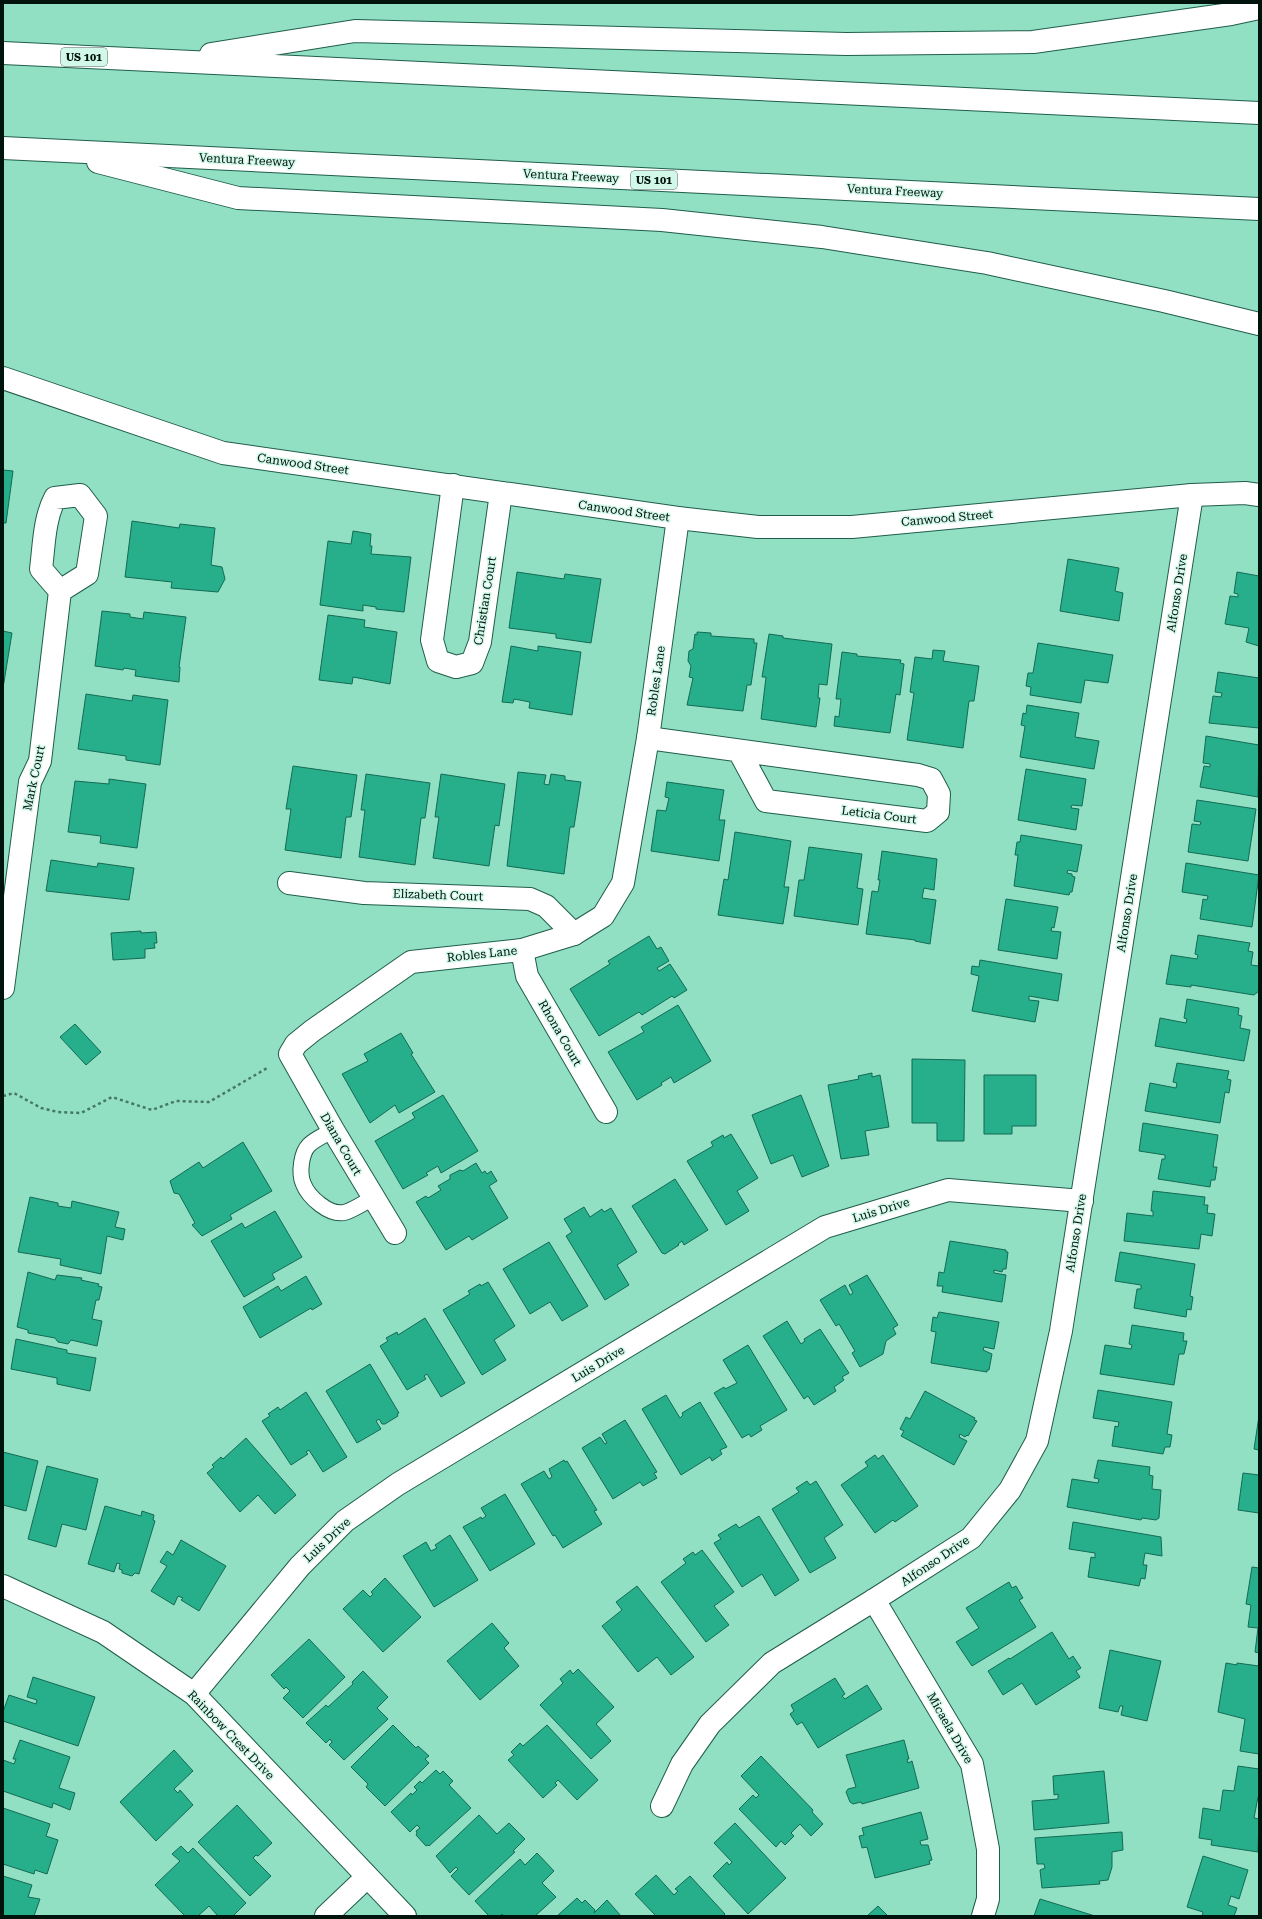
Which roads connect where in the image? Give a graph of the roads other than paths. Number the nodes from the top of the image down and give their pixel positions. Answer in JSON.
{"nodes":[{"id":1,"x":1259,"y":8,"type":"edge"},
{"id":2,"x":3,"y":53,"type":"edge"},
{"id":3,"x":165,"y":61,"type":"junction"},
{"id":4,"x":1259,"y":113,"type":"edge"},
{"id":5,"x":3,"y":148,"type":"edge"},
{"id":6,"x":50,"y":150,"type":"junction"},
{"id":7,"x":1259,"y":209,"type":"edge"},
{"id":8,"x":1259,"y":324,"type":"edge"},
{"id":9,"x":3,"y":378,"type":"edge"},
{"id":10,"x":453,"y":485,"type":"junction"},
{"id":11,"x":501,"y":493,"type":"junction"},
{"id":12,"x":1192,"y":495,"type":"junction"},
{"id":13,"x":1259,"y":495,"type":"edge"},
{"id":14,"x":678,"y":518,"type":"junction"},
{"id":15,"x":60,"y":591,"type":"dead end"},
{"id":16,"x":648,"y":738,"type":"junction"},
{"id":17,"x":739,"y":751,"type":"junction"},
{"id":18,"x":289,"y":883,"type":"dead end"},
{"id":19,"x":574,"y":934,"type":"junction"},
{"id":20,"x":522,"y":950,"type":"junction"},
{"id":21,"x":3,"y":988,"type":"edge"},
{"id":22,"x":290,"y":1054,"type":"joint"},
{"id":23,"x":606,"y":1112,"type":"dead end"},
{"id":24,"x":333,"y":1130,"type":"junction"},
{"id":25,"x":373,"y":1198,"type":"junction"},
{"id":26,"x":1082,"y":1201,"type":"junction"},
{"id":27,"x":395,"y":1233,"type":"dead end"},
{"id":28,"x":3,"y":1586,"type":"edge"},
{"id":29,"x":874,"y":1600,"type":"junction"},
{"id":30,"x":194,"y":1694,"type":"junction"},
{"id":31,"x":662,"y":1806,"type":"dead end"},
{"id":32,"x":367,"y":1877,"type":"junction"},
{"id":33,"x":326,"y":1916,"type":"edge"},
{"id":34,"x":405,"y":1916,"type":"edge"},
{"id":35,"x":983,"y":1916,"type":"edge"}],
"edges":[{"from":1,"to":3,"type":"main road"},
{"from":2,"to":3,"type":"main road","number":"US 101"},
{"from":3,"to":4,"type":"main road","number":"US 101"},
{"from":5,"to":6,"type":"main road","name":"Ventura Freeway","number":"US 101"},
{"from":6,"to":7,"type":"main road","name":"Ventura Freeway","number":"US 101"},
{"from":6,"to":8,"type":"main road"},
{"from":9,"to":10,"type":"main road","name":"Canwood Street"},
{"from":10,"to":11,"type":"main road","name":"Canwood Street"},
{"from":10,"to":11,"type":"main road","name":"Christian Court"},
{"from":11,"to":14,"type":"main road","name":"Canwood Street"},
{"from":12,"to":13,"type":"main road","name":"Canwood Street"},
{"from":12,"to":14,"type":"main road","name":"Canwood Street"},
{"from":12,"to":26,"type":"main road","name":"Alfonso Drive"},
{"from":14,"to":16,"type":"main road","name":"Robles Lane"},
{"from":15,"to":21,"type":"main road","name":"Mark Court"},
{"from":16,"to":17,"type":"main road","name":"Leticia Court"},
{"from":16,"to":19,"type":"main road","name":"Robles Lane"},
{"from":17,"to":17,"type":"main road","name":"Leticia Court"},
{"from":18,"to":19,"type":"main road","name":"Elizabeth Court"},
{"from":19,"to":20,"type":"main road","name":"Robles Lane"},
{"from":20,"to":22,"type":"main road","name":"Robles Lane"},
{"from":20,"to":23,"type":"main road","name":"Rhona Court"},
{"from":22,"to":24,"type":"main road","name":"Diana Court"},
{"from":24,"to":25,"type":"main road","name":"Diana Court"},
{"from":24,"to":25,"type":"lane"},
{"from":25,"to":27,"type":"main road","name":"Diana Court"},
{"from":26,"to":29,"type":"main road","name":"Alfonso Drive"},
{"from":26,"to":30,"type":"main road","name":"Luis Drive"},
{"from":28,"to":30,"type":"main road","name":"Rainbow Crest Drive"},
{"from":29,"to":31,"type":"main road","name":"Alfonso Drive"},
{"from":29,"to":35,"type":"main road","name":"Micaela Drive"},
{"from":30,"to":32,"type":"main road","name":"Rainbow Crest Drive"},
{"from":32,"to":33,"type":"main road"},
{"from":32,"to":34,"type":"main road","name":"Rainbow Crest Drive"}]}
